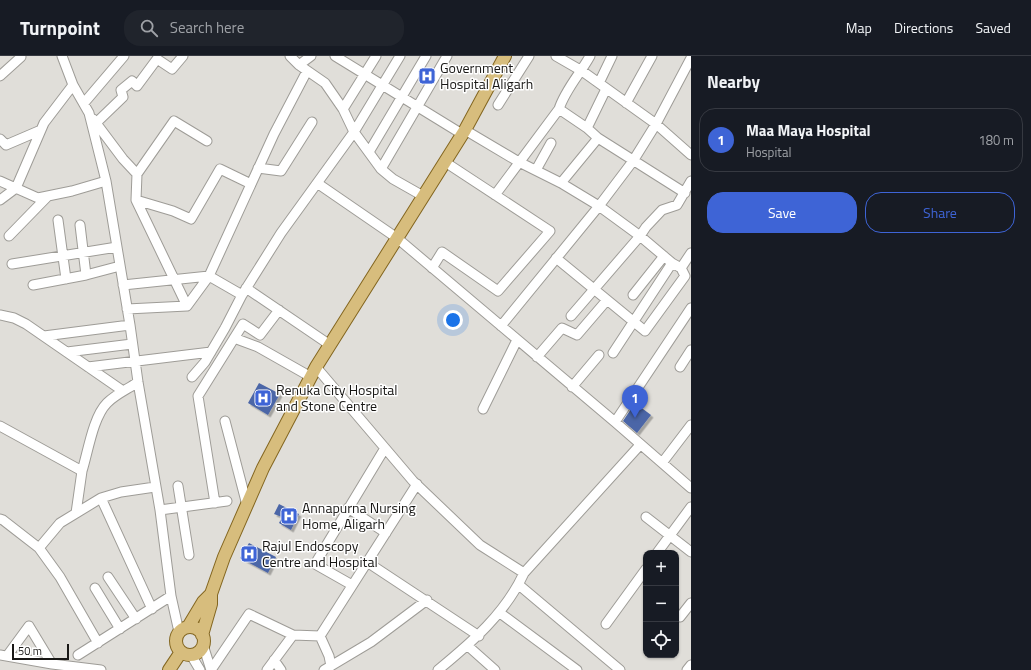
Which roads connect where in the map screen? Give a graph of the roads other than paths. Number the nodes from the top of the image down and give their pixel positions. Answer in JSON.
{"nodes":[{"id":1,"x":62,"y":56,"type":"edge"},
{"id":2,"x":124,"y":56,"type":"edge"},
{"id":3,"x":183,"y":56,"type":"edge"},
{"id":4,"x":290,"y":56,"type":"edge"},
{"id":5,"x":311,"y":56,"type":"edge"},
{"id":6,"x":335,"y":56,"type":"edge"},
{"id":7,"x":376,"y":56,"type":"edge"},
{"id":8,"x":400,"y":56,"type":"edge"},
{"id":9,"x":426,"y":56,"type":"edge"},
{"id":10,"x":447,"y":56,"type":"edge"},
{"id":11,"x":504,"y":56,"type":"edge"},
{"id":12,"x":529,"y":56,"type":"edge"},
{"id":13,"x":556,"y":56,"type":"edge"},
{"id":14,"x":590,"y":56,"type":"edge"},
{"id":15,"x":612,"y":56,"type":"edge"},
{"id":16,"x":652,"y":56,"type":"edge"},
{"id":17,"x":21,"y":57,"type":"edge"},
{"id":18,"x":691,"y":58,"type":"edge"},
{"id":19,"x":299,"y":65,"type":"junction"},
{"id":20,"x":307,"y":71,"type":"junction"},
{"id":21,"x":582,"y":71,"type":"junction"},
{"id":22,"x":364,"y":74,"type":"junction"},
{"id":23,"x":0,"y":76,"type":"edge"},
{"id":24,"x":73,"y":85,"type":"junction"},
{"id":25,"x":382,"y":85,"type":"junction"},
{"id":26,"x":602,"y":86,"type":"junction"},
{"id":27,"x":402,"y":97,"type":"junction"},
{"id":28,"x":84,"y":103,"type":"junction"},
{"id":29,"x":626,"y":103,"type":"junction"},
{"id":30,"x":498,"y":105,"type":"dead end"},
{"id":31,"x":418,"y":107,"type":"junction"},
{"id":32,"x":343,"y":109,"type":"junction"},
{"id":33,"x":559,"y":109,"type":"junction"},
{"id":34,"x":89,"y":113,"type":"junction"},
{"id":35,"x":312,"y":122,"type":"dead end"},
{"id":36,"x":96,"y":123,"type":"junction"},
{"id":37,"x":656,"y":124,"type":"junction"},
{"id":38,"x":587,"y":128,"type":"junction"},
{"id":39,"x":41,"y":130,"type":"junction"},
{"id":40,"x":354,"y":132,"type":"junction"},
{"id":41,"x":463,"y":132,"type":"junction"},
{"id":42,"x":598,"y":138,"type":"junction"},
{"id":43,"x":0,"y":139,"type":"edge"},
{"id":44,"x":207,"y":141,"type":"dead end"},
{"id":45,"x":551,"y":143,"type":"dead end"},
{"id":46,"x":369,"y":152,"type":"junction"},
{"id":47,"x":691,"y":155,"type":"edge"},
{"id":48,"x":633,"y":161,"type":"junction"},
{"id":49,"x":445,"y":162,"type":"junction"},
{"id":50,"x":519,"y":162,"type":"junction"},
{"id":51,"x":258,"y":168,"type":"junction"},
{"id":52,"x":381,"y":169,"type":"junction"},
{"id":53,"x":536,"y":170,"type":"junction"},
{"id":54,"x":137,"y":174,"type":"junction"},
{"id":55,"x":0,"y":181,"type":"edge"},
{"id":56,"x":106,"y":181,"type":"junction"},
{"id":57,"x":691,"y":181,"type":"edge"},
{"id":58,"x":317,"y":183,"type":"junction"},
{"id":59,"x":561,"y":183,"type":"junction"},
{"id":60,"x":251,"y":184,"type":"junction"},
{"id":61,"x":16,"y":188,"type":"junction"},
{"id":62,"x":685,"y":193,"type":"junction"},
{"id":63,"x":495,"y":195,"type":"junction"},
{"id":64,"x":48,"y":196,"type":"junction"},
{"id":65,"x":423,"y":196,"type":"junction"},
{"id":66,"x":0,"y":200,"type":"edge"},
{"id":67,"x":136,"y":200,"type":"junction"},
{"id":68,"x":599,"y":206,"type":"junction"},
{"id":69,"x":58,"y":220,"type":"dead end"},
{"id":70,"x":80,"y":225,"type":"dead end"},
{"id":71,"x":9,"y":236,"type":"dead end"},
{"id":72,"x":640,"y":236,"type":"junction"},
{"id":73,"x":397,"y":238,"type":"junction"},
{"id":74,"x":117,"y":247,"type":"junction"},
{"id":75,"x":83,"y":253,"type":"junction"},
{"id":76,"x":691,"y":253,"type":"edge"},
{"id":77,"x":63,"y":256,"type":"junction"},
{"id":78,"x":664,"y":256,"type":"junction"},
{"id":79,"x":556,"y":258,"type":"junction"},
{"id":80,"x":672,"y":263,"type":"junction"},
{"id":81,"x":12,"y":264,"type":"dead end"},
{"id":82,"x":120,"y":266,"type":"junction"},
{"id":83,"x":432,"y":268,"type":"junction"},
{"id":84,"x":681,"y":268,"type":"junction"},
{"id":85,"x":86,"y":275,"type":"junction"},
{"id":86,"x":209,"y":276,"type":"junction"},
{"id":87,"x":66,"y":279,"type":"junction"},
{"id":88,"x":174,"y":280,"type":"junction"},
{"id":89,"x":33,"y":285,"type":"dead end"},
{"id":90,"x":123,"y":285,"type":"junction"},
{"id":91,"x":594,"y":289,"type":"junction"},
{"id":92,"x":244,"y":291,"type":"junction"},
{"id":93,"x":633,"y":295,"type":"dead end"},
{"id":94,"x":607,"y":300,"type":"junction"},
{"id":95,"x":187,"y":306,"type":"junction"},
{"id":96,"x":691,"y":308,"type":"edge"},
{"id":97,"x":127,"y":309,"type":"junction"},
{"id":98,"x":279,"y":310,"type":"junction"},
{"id":99,"x":0,"y":315,"type":"edge"},
{"id":100,"x":571,"y":316,"type":"dead end"},
{"id":101,"x":634,"y":322,"type":"junction"},
{"id":102,"x":130,"y":325,"type":"junction"},
{"id":103,"x":501,"y":326,"type":"junction"},
{"id":104,"x":44,"y":336,"type":"junction"},
{"id":105,"x":234,"y":338,"type":"junction"},
{"id":106,"x":517,"y":340,"type":"junction"},
{"id":107,"x":132,"y":344,"type":"junction"},
{"id":108,"x":330,"y":345,"type":"junction"},
{"id":109,"x":691,"y":350,"type":"edge"},
{"id":110,"x":67,"y":352,"type":"junction"},
{"id":111,"x":211,"y":352,"type":"junction"},
{"id":112,"x":613,"y":353,"type":"dead end"},
{"id":113,"x":599,"y":355,"type":"dead end"},
{"id":114,"x":537,"y":357,"type":"junction"},
{"id":115,"x":135,"y":361,"type":"junction"},
{"id":116,"x":88,"y":367,"type":"junction"},
{"id":117,"x":680,"y":367,"type":"dead end"},
{"id":118,"x":314,"y":372,"type":"junction"},
{"id":119,"x":192,"y":377,"type":"dead end"},
{"id":120,"x":138,"y":382,"type":"junction"},
{"id":121,"x":572,"y":387,"type":"junction"},
{"id":122,"x":123,"y":391,"type":"junction"},
{"id":123,"x":483,"y":409,"type":"dead end"},
{"id":124,"x":225,"y":421,"type":"dead end"},
{"id":125,"x":615,"y":422,"type":"junction"},
{"id":126,"x":691,"y":425,"type":"edge"},
{"id":127,"x":0,"y":426,"type":"edge"},
{"id":128,"x":640,"y":445,"type":"junction"},
{"id":129,"x":385,"y":448,"type":"junction"},
{"id":130,"x":662,"y":463,"type":"junction"},
{"id":131,"x":82,"y":471,"type":"junction"},
{"id":132,"x":417,"y":484,"type":"junction"},
{"id":133,"x":178,"y":486,"type":"dead end"},
{"id":134,"x":156,"y":487,"type":"junction"},
{"id":135,"x":691,"y":488,"type":"edge"},
{"id":136,"x":101,"y":498,"type":"junction"},
{"id":137,"x":227,"y":501,"type":"dead end"},
{"id":138,"x":215,"y":503,"type":"junction"},
{"id":139,"x":247,"y":505,"type":"junction"},
{"id":140,"x":181,"y":507,"type":"junction"},
{"id":141,"x":691,"y":507,"type":"edge"},
{"id":142,"x":348,"y":508,"type":"junction"},
{"id":143,"x":160,"y":510,"type":"junction"},
{"id":144,"x":76,"y":512,"type":"junction"},
{"id":145,"x":646,"y":517,"type":"dead end"},
{"id":146,"x":0,"y":519,"type":"edge"},
{"id":147,"x":386,"y":533,"type":"junction"},
{"id":148,"x":670,"y":536,"type":"junction"},
{"id":149,"x":38,"y":548,"type":"junction"},
{"id":150,"x":659,"y":550,"type":"edge"},
{"id":151,"x":691,"y":552,"type":"edge"},
{"id":152,"x":189,"y":555,"type":"dead end"},
{"id":153,"x":367,"y":562,"type":"junction"},
{"id":154,"x":643,"y":572,"type":"edge"},
{"id":155,"x":524,"y":573,"type":"junction"},
{"id":156,"x":108,"y":576,"type":"dead end"},
{"id":157,"x":352,"y":585,"type":"junction"},
{"id":158,"x":518,"y":585,"type":"junction"},
{"id":159,"x":95,"y":588,"type":"dead end"},
{"id":160,"x":211,"y":594,"type":"junction"},
{"id":161,"x":171,"y":596,"type":"junction"},
{"id":162,"x":427,"y":600,"type":"junction"},
{"id":163,"x":691,"y":603,"type":"edge"},
{"id":164,"x":152,"y":609,"type":"junction"},
{"id":165,"x":500,"y":613,"type":"junction"},
{"id":166,"x":680,"y":617,"type":"dead end"},
{"id":167,"x":136,"y":619,"type":"junction"},
{"id":168,"x":606,"y":624,"type":"dead end"},
{"id":169,"x":120,"y":629,"type":"junction"},
{"id":170,"x":184,"y":630,"type":"junction"},
{"id":171,"x":293,"y":635,"type":"junction"},
{"id":172,"x":320,"y":636,"type":"junction"},
{"id":173,"x":479,"y":636,"type":"junction"},
{"id":174,"x":203,"y":640,"type":"junction"},
{"id":175,"x":98,"y":643,"type":"junction"},
{"id":176,"x":468,"y":646,"type":"junction"},
{"id":177,"x":186,"y":654,"type":"junction"},
{"id":178,"x":78,"y":655,"type":"dead end"},
{"id":179,"x":4,"y":656,"type":"edge"},
{"id":180,"x":274,"y":660,"type":"junction"},
{"id":181,"x":52,"y":664,"type":"junction"},
{"id":182,"x":691,"y":665,"type":"edge"},
{"id":183,"x":327,"y":668,"type":"edge"},
{"id":184,"x":101,"y":670,"type":"edge"},
{"id":185,"x":169,"y":670,"type":"edge"},
{"id":186,"x":200,"y":670,"type":"edge"},
{"id":187,"x":211,"y":670,"type":"edge"},
{"id":188,"x":267,"y":670,"type":"edge"},
{"id":189,"x":281,"y":670,"type":"edge"},
{"id":190,"x":438,"y":670,"type":"edge"},
{"id":191,"x":495,"y":670,"type":"edge"},
{"id":192,"x":577,"y":670,"type":"edge"},
{"id":193,"x":620,"y":670,"type":"edge"},
{"id":194,"x":687,"y":670,"type":"edge"}],
"edges":[{"from":1,"to":24,"type":"street"},
{"from":2,"to":28,"type":"street"},
{"from":3,"to":36,"type":"street"},
{"from":4,"to":19,"type":"street"},
{"from":5,"to":19,"type":"street"},
{"from":6,"to":22,"type":"street"},
{"from":7,"to":22,"type":"street"},
{"from":8,"to":25,"type":"street"},
{"from":9,"to":27,"type":"street"},
{"from":10,"to":31,"type":"street"},
{"from":11,"to":41,"type":"main road"},
{"from":12,"to":30,"type":"street"},
{"from":13,"to":21,"type":"street"},
{"from":14,"to":21,"type":"street"},
{"from":15,"to":26,"type":"street"},
{"from":16,"to":29,"type":"street"},
{"from":17,"to":23,"type":"street"},
{"from":18,"to":37,"type":"street"},
{"from":19,"to":20,"type":"street"},
{"from":20,"to":32,"type":"street"},
{"from":20,"to":51,"type":"street"},
{"from":21,"to":26,"type":"street"},
{"from":21,"to":33,"type":"street"},
{"from":22,"to":25,"type":"street"},
{"from":22,"to":32,"type":"street"},
{"from":24,"to":28,"type":"street"},
{"from":24,"to":39,"type":"street"},
{"from":25,"to":27,"type":"street"},
{"from":25,"to":40,"type":"street"},
{"from":26,"to":29,"type":"street"},
{"from":26,"to":38,"type":"street"},
{"from":27,"to":31,"type":"street"},
{"from":27,"to":46,"type":"street"},
{"from":28,"to":34,"type":"street"},
{"from":29,"to":37,"type":"street"},
{"from":31,"to":41,"type":"street"},
{"from":31,"to":52,"type":"street"},
{"from":32,"to":40,"type":"street"},
{"from":33,"to":38,"type":"street"},
{"from":33,"to":50,"type":"street"},
{"from":34,"to":36,"type":"street"},
{"from":34,"to":56,"type":"street"},
{"from":35,"to":51,"type":"street"},
{"from":36,"to":54,"type":"street"},
{"from":37,"to":47,"type":"street"},
{"from":37,"to":48,"type":"street"},
{"from":38,"to":42,"type":"street"},
{"from":39,"to":43,"type":"street"},
{"from":39,"to":61,"type":"street"},
{"from":40,"to":46,"type":"street"},
{"from":40,"to":58,"type":"street"},
{"from":41,"to":49,"type":"main road"},
{"from":41,"to":50,"type":"street"},
{"from":42,"to":48,"type":"street"},
{"from":42,"to":59,"type":"street"},
{"from":44,"to":54,"type":"street"},
{"from":45,"to":53,"type":"street"},
{"from":46,"to":52,"type":"street"},
{"from":48,"to":62,"type":"street"},
{"from":48,"to":68,"type":"street"},
{"from":49,"to":63,"type":"street"},
{"from":49,"to":65,"type":"main road"},
{"from":50,"to":53,"type":"street"},
{"from":50,"to":63,"type":"street"},
{"from":51,"to":60,"type":"street"},
{"from":52,"to":65,"type":"street"},
{"from":53,"to":59,"type":"street"},
{"from":54,"to":67,"type":"street"},
{"from":55,"to":61,"type":"street"},
{"from":56,"to":64,"type":"street"},
{"from":56,"to":74,"type":"street"},
{"from":57,"to":62,"type":"street"},
{"from":58,"to":73,"type":"street"},
{"from":58,"to":92,"type":"street"},
{"from":59,"to":68,"type":"street"},
{"from":60,"to":67,"type":"street"},
{"from":60,"to":86,"type":"street"},
{"from":61,"to":64,"type":"street"},
{"from":61,"to":66,"type":"street"},
{"from":62,"to":72,"type":"street"},
{"from":63,"to":83,"type":"street"},
{"from":64,"to":71,"type":"street"},
{"from":65,"to":73,"type":"main road"},
{"from":67,"to":88,"type":"street"},
{"from":68,"to":72,"type":"street"},
{"from":68,"to":79,"type":"street"},
{"from":69,"to":77,"type":"street"},
{"from":70,"to":75,"type":"street"},
{"from":72,"to":78,"type":"street"},
{"from":72,"to":91,"type":"street"},
{"from":73,"to":83,"type":"street"},
{"from":73,"to":108,"type":"main road"},
{"from":74,"to":75,"type":"street"},
{"from":74,"to":82,"type":"street"},
{"from":75,"to":77,"type":"street"},
{"from":75,"to":85,"type":"street"},
{"from":76,"to":84,"type":"street"},
{"from":77,"to":81,"type":"street"},
{"from":77,"to":87,"type":"street"},
{"from":78,"to":80,"type":"street"},
{"from":78,"to":93,"type":"street"},
{"from":79,"to":91,"type":"street"},
{"from":79,"to":103,"type":"street"},
{"from":80,"to":84,"type":"street"},
{"from":80,"to":101,"type":"street"},
{"from":82,"to":85,"type":"street"},
{"from":82,"to":90,"type":"street"},
{"from":83,"to":103,"type":"street"},
{"from":84,"to":101,"type":"street"},
{"from":85,"to":87,"type":"street"},
{"from":86,"to":88,"type":"street"},
{"from":86,"to":92,"type":"street"},
{"from":86,"to":95,"type":"street"},
{"from":87,"to":89,"type":"street"},
{"from":88,"to":90,"type":"street"},
{"from":88,"to":95,"type":"street"},
{"from":90,"to":97,"type":"street"},
{"from":91,"to":94,"type":"street"},
{"from":91,"to":100,"type":"street"},
{"from":92,"to":98,"type":"street"},
{"from":92,"to":111,"type":"street"},
{"from":94,"to":101,"type":"street"},
{"from":94,"to":114,"type":"street"},
{"from":95,"to":97,"type":"street"},
{"from":96,"to":125,"type":"street"},
{"from":97,"to":102,"type":"street"},
{"from":98,"to":105,"type":"street"},
{"from":98,"to":108,"type":"street"},
{"from":99,"to":104,"type":"street"},
{"from":101,"to":112,"type":"street"},
{"from":102,"to":104,"type":"street"},
{"from":102,"to":107,"type":"street"},
{"from":103,"to":106,"type":"street"},
{"from":104,"to":110,"type":"street"},
{"from":105,"to":118,"type":"street"},
{"from":105,"to":138,"type":"street"},
{"from":106,"to":114,"type":"street"},
{"from":106,"to":123,"type":"street"},
{"from":107,"to":110,"type":"street"},
{"from":107,"to":115,"type":"street"},
{"from":108,"to":118,"type":"main road"},
{"from":109,"to":117,"type":"street"},
{"from":110,"to":116,"type":"street"},
{"from":111,"to":115,"type":"street"},
{"from":111,"to":119,"type":"street"},
{"from":113,"to":121,"type":"street"},
{"from":114,"to":121,"type":"street"},
{"from":115,"to":116,"type":"street"},
{"from":115,"to":120,"type":"street"},
{"from":116,"to":122,"type":"street"},
{"from":118,"to":129,"type":"street"},
{"from":118,"to":139,"type":"main road"},
{"from":120,"to":122,"type":"street"},
{"from":120,"to":134,"type":"street"},
{"from":121,"to":125,"type":"street"},
{"from":122,"to":131,"type":"street"},
{"from":124,"to":139,"type":"street"},
{"from":125,"to":128,"type":"street"},
{"from":126,"to":130,"type":"street"},
{"from":127,"to":131,"type":"street"},
{"from":128,"to":130,"type":"street"},
{"from":128,"to":155,"type":"street"},
{"from":129,"to":132,"type":"street"},
{"from":129,"to":142,"type":"street"},
{"from":130,"to":135,"type":"street"},
{"from":131,"to":144,"type":"street"},
{"from":132,"to":147,"type":"street"},
{"from":132,"to":155,"type":"street"},
{"from":133,"to":140,"type":"street"},
{"from":134,"to":136,"type":"street"},
{"from":134,"to":143,"type":"street"},
{"from":136,"to":144,"type":"street"},
{"from":136,"to":164,"type":"street"},
{"from":137,"to":138,"type":"street"},
{"from":138,"to":140,"type":"street"},
{"from":139,"to":160,"type":"main road"},
{"from":140,"to":143,"type":"street"},
{"from":140,"to":152,"type":"street"},
{"from":141,"to":148,"type":"street"},
{"from":142,"to":147,"type":"street"},
{"from":142,"to":157,"type":"street"},
{"from":143,"to":161,"type":"street"},
{"from":144,"to":149,"type":"street"},
{"from":145,"to":148,"type":"street"},
{"from":146,"to":149,"type":"street"},
{"from":147,"to":153,"type":"street"},
{"from":148,"to":150,"type":"street"},
{"from":148,"to":151,"type":"street"},
{"from":149,"to":175,"type":"street"},
{"from":153,"to":157,"type":"street"},
{"from":153,"to":162,"type":"street"},
{"from":154,"to":168,"type":"street"},
{"from":155,"to":158,"type":"street"},
{"from":156,"to":167,"type":"street"},
{"from":157,"to":172,"type":"street"},
{"from":158,"to":165,"type":"street"},
{"from":158,"to":193,"type":"street"},
{"from":159,"to":169,"type":"street"},
{"from":160,"to":170,"type":"main road"},
{"from":160,"to":174,"type":"main road"},
{"from":161,"to":164,"type":"street"},
{"from":161,"to":170,"type":"street"},
{"from":162,"to":173,"type":"street"},
{"from":162,"to":183,"type":"street"},
{"from":163,"to":166,"type":"street"},
{"from":164,"to":167,"type":"street"},
{"from":165,"to":173,"type":"street"},
{"from":165,"to":192,"type":"street"},
{"from":167,"to":169,"type":"street"},
{"from":169,"to":175,"type":"street"},
{"from":170,"to":174,"type":"main road"},
{"from":170,"to":177,"type":"main road"},
{"from":171,"to":172,"type":"street"},
{"from":171,"to":180,"type":"street"},
{"from":171,"to":187,"type":"street"},
{"from":172,"to":183,"type":"street"},
{"from":173,"to":176,"type":"street"},
{"from":174,"to":177,"type":"main road"},
{"from":174,"to":187,"type":"street"},
{"from":175,"to":178,"type":"street"},
{"from":176,"to":190,"type":"street"},
{"from":176,"to":191,"type":"street"},
{"from":177,"to":185,"type":"main road"},
{"from":177,"to":186,"type":"street"},
{"from":179,"to":181,"type":"street"},
{"from":179,"to":181,"type":"street"},
{"from":180,"to":188,"type":"street"},
{"from":180,"to":189,"type":"street"},
{"from":181,"to":184,"type":"street"},
{"from":182,"to":194,"type":"street"}]}
